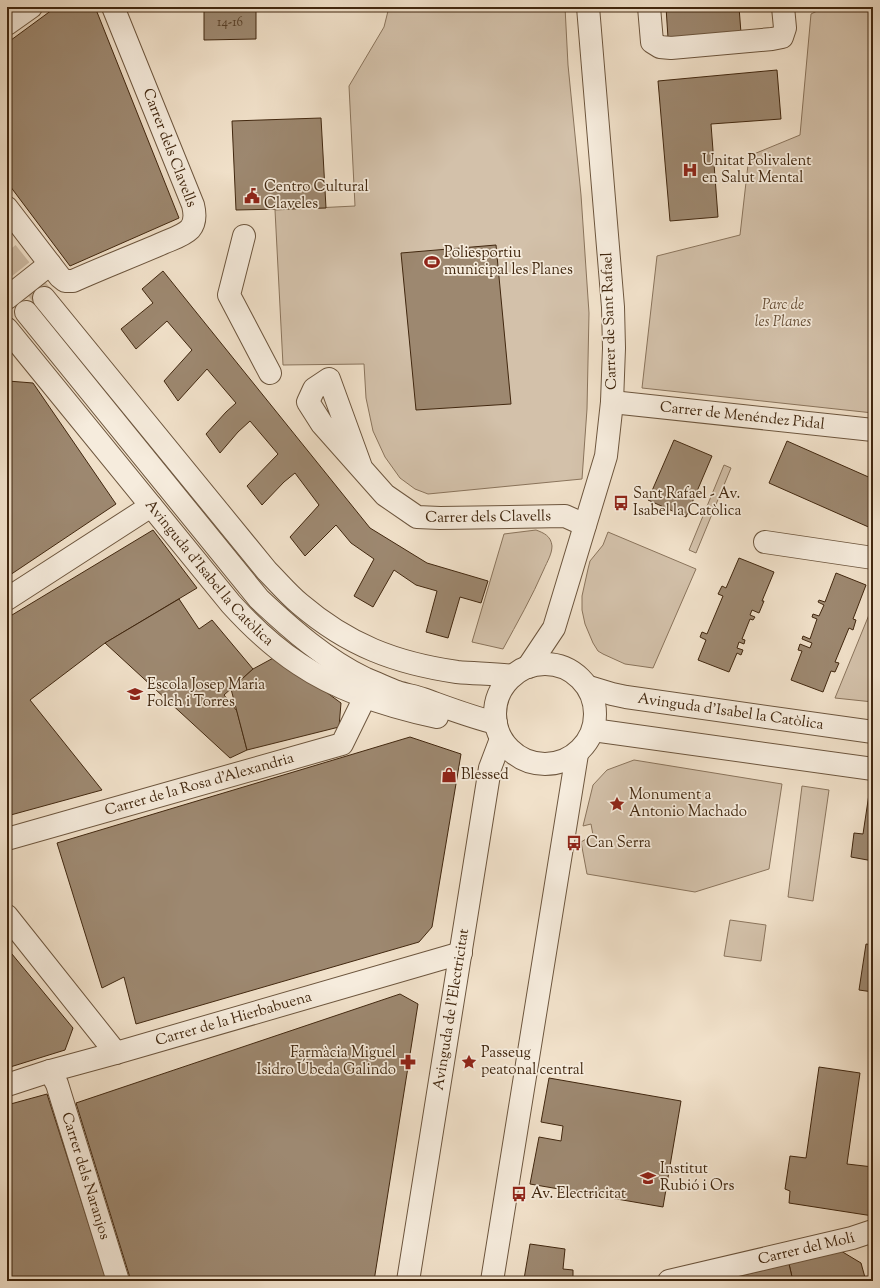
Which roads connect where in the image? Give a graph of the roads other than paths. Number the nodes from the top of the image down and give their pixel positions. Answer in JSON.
{"nodes":[{"id":1,"x":31,"y":7,"type":"edge"},
{"id":2,"x":113,"y":7,"type":"edge"},
{"id":3,"x":588,"y":7,"type":"edge"},
{"id":4,"x":649,"y":7,"type":"edge"},
{"id":5,"x":783,"y":7,"type":"edge"},
{"id":6,"x":7,"y":24,"type":"edge"},
{"id":7,"x":7,"y":208,"type":"edge"},
{"id":8,"x":244,"y":236,"type":"dead end"},
{"id":9,"x":50,"y":264,"type":"junction"},
{"id":10,"x":7,"y":298,"type":"edge"},
{"id":11,"x":44,"y":298,"type":"tunnel mouth"},
{"id":12,"x":26,"y":312,"type":"tunnel mouth"},
{"id":13,"x":7,"y":329,"type":"edge"},
{"id":14,"x":14,"y":349,"type":"edge"},
{"id":15,"x":270,"y":373,"type":"dead end"},
{"id":16,"x":612,"y":402,"type":"junction"},
{"id":17,"x":342,"y":415,"type":"junction"},
{"id":18,"x":322,"y":424,"type":"junction"},
{"id":19,"x":873,"y":430,"type":"edge"},
{"id":20,"x":361,"y":467,"type":"junction"},
{"id":21,"x":151,"y":506,"type":"junction"},
{"id":22,"x":584,"y":525,"type":"junction"},
{"id":23,"x":765,"y":542,"type":"dead end"},
{"id":24,"x":873,"y":558,"type":"edge"},
{"id":25,"x":7,"y":599,"type":"edge"},
{"id":26,"x":554,"y":628,"type":"junction"},
{"id":27,"x":520,"y":671,"type":"junction"},
{"id":28,"x":572,"y":671,"type":"junction"},
{"id":29,"x":589,"y":687,"type":"junction"},
{"id":30,"x":365,"y":697,"type":"junction"},
{"id":31,"x":491,"y":727,"type":"junction"},
{"id":32,"x":593,"y":730,"type":"junction"},
{"id":33,"x":873,"y":732,"type":"edge"},
{"id":34,"x":577,"y":754,"type":"junction"},
{"id":35,"x":873,"y":769,"type":"edge"},
{"id":36,"x":7,"y":839,"type":"edge"},
{"id":37,"x":7,"y":916,"type":"edge"},
{"id":38,"x":461,"y":953,"type":"junction"},
{"id":39,"x":116,"y":1053,"type":"junction"},
{"id":40,"x":50,"y":1071,"type":"junction"},
{"id":41,"x":7,"y":1085,"type":"edge"},
{"id":42,"x":872,"y":1234,"type":"edge"},
{"id":43,"x":118,"y":1281,"type":"edge"},
{"id":44,"x":408,"y":1281,"type":"edge"},
{"id":45,"x":492,"y":1281,"type":"edge"},
{"id":46,"x":669,"y":1281,"type":"edge"}],
"edges":[{"from":1,"to":6,"type":"street"},
{"from":2,"to":9,"type":"street","name":"Carrer dels Clavells"},
{"from":3,"to":16,"type":"street","name":"Carrer de Sant Rafael"},
{"from":4,"to":5,"type":"street"},
{"from":7,"to":9,"type":"street"},
{"from":8,"to":15,"type":"street"},
{"from":9,"to":10,"type":"street"},
{"from":11,"to":27,"type":"street"},
{"from":12,"to":31,"type":"street","name":"Avinguda d'Isabel la Catòlica"},
{"from":13,"to":14,"type":"street","name":"Avinguda d'Isabel la Catòlica"},
{"from":14,"to":21,"type":"street","name":"Avinguda d'Isabel la Catòlica"},
{"from":16,"to":19,"type":"street","name":"Carrer de Menéndez Pidal"},
{"from":16,"to":22,"type":"street","name":"Carrer de Sant Rafael"},
{"from":17,"to":18,"type":"street"},
{"from":17,"to":18,"type":"street","name":"Carrer dels Clavells"},
{"from":17,"to":20,"type":"street","name":"Carrer dels Clavells"},
{"from":18,"to":20,"type":"street","name":"Carrer dels Clavells"},
{"from":20,"to":22,"type":"street","name":"Carrer dels Clavells"},
{"from":21,"to":25,"type":"street"},
{"from":21,"to":30,"type":"street","name":"Avinguda d'Isabel la Catòlica"},
{"from":22,"to":26,"type":"street","name":"Carrer de Sant Rafael"},
{"from":23,"to":24,"type":"street"},
{"from":26,"to":27,"type":"street","name":"Carrer de Sant Rafael"},
{"from":26,"to":28,"type":"street"},
{"from":27,"to":28,"type":"street"},
{"from":27,"to":31,"type":"street"},
{"from":28,"to":29,"type":"street"},
{"from":29,"to":32,"type":"street"},
{"from":29,"to":33,"type":"street","name":"Avinguda d'Isabel la Catòlica"},
{"from":30,"to":31,"type":"street","name":"Avinguda d'Isabel la Catòlica"},
{"from":30,"to":36,"type":"street","name":"Carrer de la Rosa d'Alexandria"},
{"from":31,"to":34,"type":"street"},
{"from":31,"to":38,"type":"street","name":"Avinguda de l'Electricitat"},
{"from":32,"to":34,"type":"street"},
{"from":32,"to":35,"type":"street"},
{"from":34,"to":45,"type":"street"},
{"from":37,"to":39,"type":"street"},
{"from":38,"to":39,"type":"street","name":"Carrer de la Hierbabuena"},
{"from":38,"to":44,"type":"street","name":"Avinguda de l'Electricitat"},
{"from":39,"to":40,"type":"street","name":"Carrer de la Hierbabuena"},
{"from":40,"to":41,"type":"street","name":"Carrer de la Hierbabuena"},
{"from":40,"to":43,"type":"street","name":"Carrer dels Naranjos"},
{"from":42,"to":46,"type":"street","name":"Carrer del Molí"}]}
